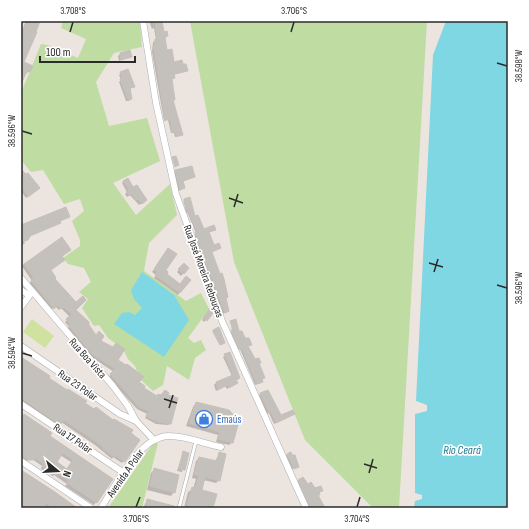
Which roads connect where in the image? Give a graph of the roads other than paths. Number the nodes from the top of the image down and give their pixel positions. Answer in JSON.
{"nodes":[{"id":1,"x":143,"y":21,"type":"edge"},
{"id":2,"x":21,"y":278,"type":"edge"},
{"id":3,"x":21,"y":290,"type":"edge"},
{"id":4,"x":30,"y":293,"type":"junction"},
{"id":5,"x":21,"y":307,"type":"edge"},
{"id":6,"x":21,"y":347,"type":"edge"},
{"id":7,"x":21,"y":404,"type":"edge"},
{"id":8,"x":136,"y":422,"type":"junction"},
{"id":9,"x":153,"y":439,"type":"junction"},
{"id":10,"x":196,"y":441,"type":"junction"},
{"id":11,"x":221,"y":447,"type":"dead end"},
{"id":12,"x":21,"y":461,"type":"edge"},
{"id":13,"x":124,"y":473,"type":"junction"},
{"id":14,"x":91,"y":508,"type":"edge"},
{"id":15,"x":101,"y":508,"type":"edge"},
{"id":16,"x":179,"y":508,"type":"edge"},
{"id":17,"x":306,"y":508,"type":"edge"}],
"edges":[{"from":1,"to":17,"type":"street","name":"Rua José Moreira Rebouças"},
{"from":2,"to":4,"type":"street","name":"Rua Boa Vista"},
{"from":3,"to":4,"type":"street"},
{"from":4,"to":5,"type":"street"},
{"from":4,"to":8,"type":"street","name":"Rua Boa Vista"},
{"from":6,"to":8,"type":"street","name":"Rua 23 Polar"},
{"from":7,"to":13,"type":"street","name":"Rua 17 Polar"},
{"from":8,"to":9,"type":"street","name":"Rua Boa Vista"},
{"from":9,"to":10,"type":"street","name":"Avenida A Polar"},
{"from":9,"to":13,"type":"street","name":"Avenida A Polar"},
{"from":10,"to":11,"type":"street","name":"Avenida A Polar"},
{"from":10,"to":16,"type":"lane"},
{"from":12,"to":14,"type":"street"},
{"from":13,"to":15,"type":"street","name":"Avenida A Polar"}]}
